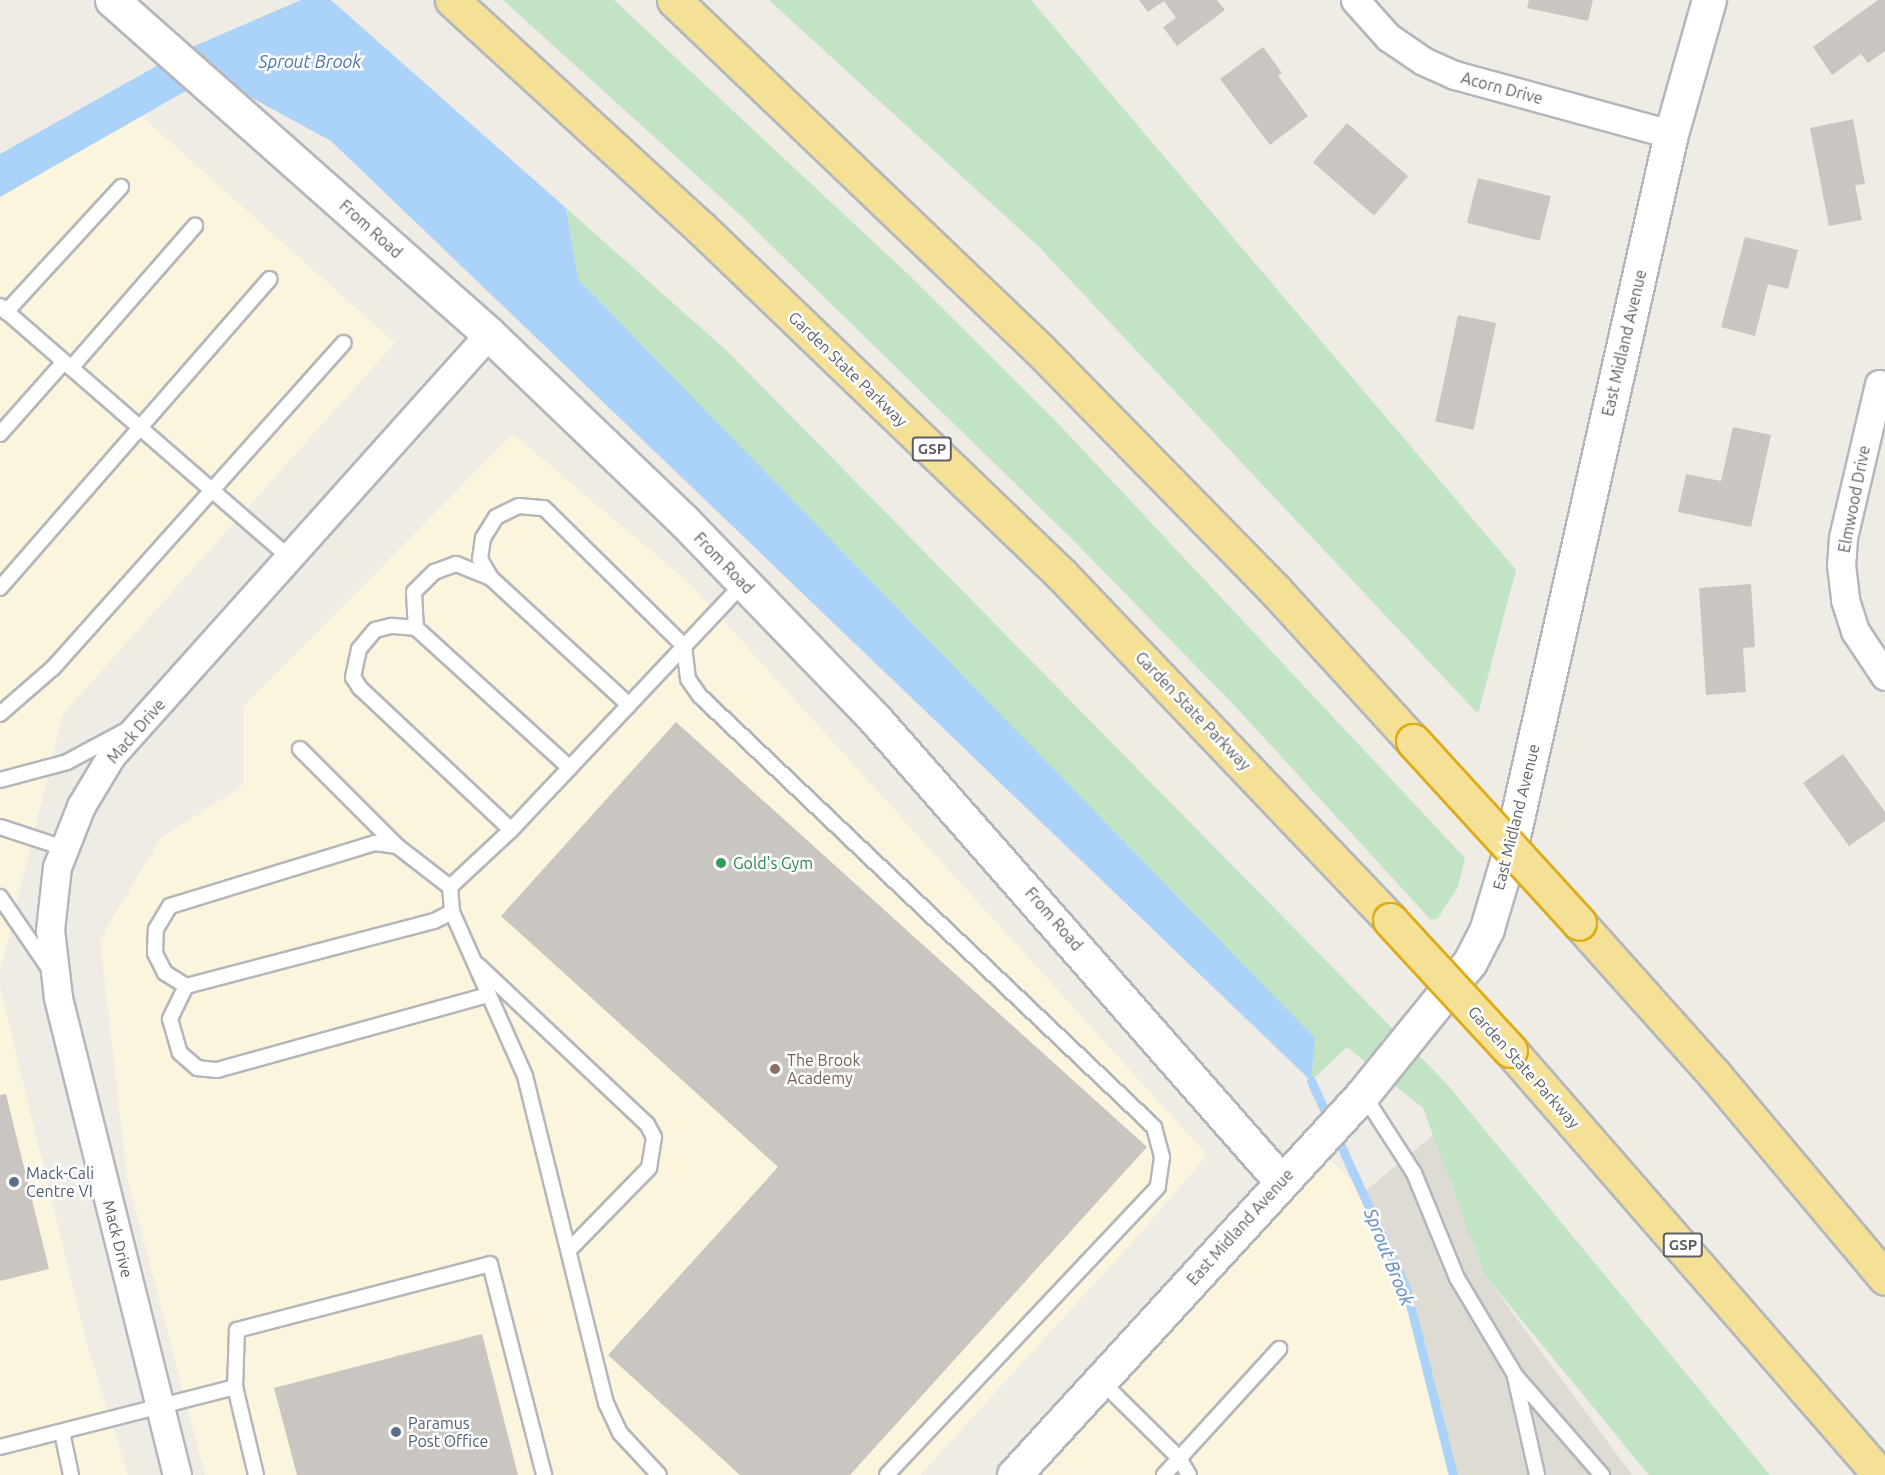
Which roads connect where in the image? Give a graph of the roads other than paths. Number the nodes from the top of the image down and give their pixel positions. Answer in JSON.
{"nodes":[{"id":1,"x":112,"y":0,"type":"edge"},
{"id":2,"x":452,"y":0,"type":"edge"},
{"id":3,"x":674,"y":0,"type":"edge"},
{"id":4,"x":1355,"y":0,"type":"edge"},
{"id":5,"x":1709,"y":0,"type":"edge"},
{"id":6,"x":1671,"y":134,"type":"junction"},
{"id":7,"x":121,"y":187,"type":"dead end"},
{"id":8,"x":195,"y":226,"type":"dead end"},
{"id":9,"x":270,"y":279,"type":"dead end"},
{"id":10,"x":3,"y":309,"type":"edge"},
{"id":11,"x":489,"y":334,"type":"junction"},
{"id":12,"x":344,"y":343,"type":"dead end"},
{"id":13,"x":67,"y":365,"type":"junction"},
{"id":14,"x":1879,"y":384,"type":"dead end"},
{"id":15,"x":140,"y":428,"type":"junction"},
{"id":16,"x":0,"y":434,"type":"edge"},
{"id":17,"x":211,"y":490,"type":"junction"},
{"id":18,"x":290,"y":558,"type":"junction"},
{"id":19,"x":491,"y":578,"type":"junction"},
{"id":20,"x":744,"y":583,"type":"junction"},
{"id":21,"x":0,"y":588,"type":"edge"},
{"id":22,"x":416,"y":628,"type":"junction"},
{"id":23,"x":684,"y":646,"type":"junction"},
{"id":24,"x":1885,"y":676,"type":"edge"},
{"id":25,"x":629,"y":705,"type":"junction"},
{"id":26,"x":0,"y":714,"type":"edge"},
{"id":27,"x":146,"y":720,"type":"junction"},
{"id":28,"x":300,"y":749,"type":"dead end"},
{"id":29,"x":570,"y":768,"type":"junction"},
{"id":30,"x":0,"y":780,"type":"edge"},
{"id":31,"x":0,"y":827,"type":"edge"},
{"id":32,"x":512,"y":830,"type":"junction"},
{"id":33,"x":397,"y":846,"type":"junction"},
{"id":34,"x":64,"y":848,"type":"junction"},
{"id":35,"x":450,"y":887,"type":"junction"},
{"id":36,"x":0,"y":897,"type":"edge"},
{"id":37,"x":452,"y":912,"type":"junction"},
{"id":38,"x":474,"y":962,"type":"junction"},
{"id":39,"x":56,"y":978,"type":"junction"},
{"id":40,"x":186,"y":986,"type":"junction"},
{"id":41,"x":488,"y":995,"type":"junction"},
{"id":42,"x":1367,"y":1090,"type":"junction"},
{"id":43,"x":1281,"y":1181,"type":"junction"},
{"id":44,"x":570,"y":1249,"type":"junction"},
{"id":45,"x":1885,"y":1278,"type":"edge"},
{"id":46,"x":1279,"y":1348,"type":"dead end"},
{"id":47,"x":1515,"y":1375,"type":"junction"},
{"id":48,"x":1100,"y":1380,"type":"junction"},
{"id":49,"x":236,"y":1387,"type":"junction"},
{"id":50,"x":161,"y":1408,"type":"junction"},
{"id":51,"x":62,"y":1432,"type":"junction"},
{"id":52,"x":0,"y":1447,"type":"edge"},
{"id":53,"x":1179,"y":1458,"type":"junction"},
{"id":54,"x":71,"y":1475,"type":"edge"},
{"id":55,"x":177,"y":1475,"type":"edge"},
{"id":56,"x":256,"y":1475,"type":"edge"},
{"id":57,"x":544,"y":1475,"type":"edge"},
{"id":58,"x":659,"y":1475,"type":"edge"},
{"id":59,"x":887,"y":1475,"type":"edge"},
{"id":60,"x":1014,"y":1475,"type":"edge"},
{"id":61,"x":1164,"y":1475,"type":"edge"},
{"id":62,"x":1189,"y":1475,"type":"edge"},
{"id":63,"x":1537,"y":1475,"type":"edge"},
{"id":64,"x":1602,"y":1475,"type":"edge"},
{"id":65,"x":1880,"y":1475,"type":"edge"}],
"edges":[{"from":1,"to":11,"type":"street","name":"From Road"},
{"from":2,"to":65,"type":"highway","name":"Garden State Parkway","number":"GSP","bridge":true},
{"from":3,"to":45,"type":"highway","bridge":true},
{"from":4,"to":6,"type":"street","name":"Acorn Drive"},
{"from":5,"to":6,"type":"street","name":"East Midland Avenue"},
{"from":6,"to":42,"type":"street","name":"East Midland Avenue"},
{"from":7,"to":10,"type":"lane"},
{"from":8,"to":13,"type":"lane"},
{"from":9,"to":15,"type":"lane"},
{"from":10,"to":13,"type":"lane"},
{"from":11,"to":18,"type":"street","name":"Mack Drive"},
{"from":11,"to":20,"type":"street","name":"From Road"},
{"from":12,"to":17,"type":"lane"},
{"from":13,"to":15,"type":"lane"},
{"from":13,"to":16,"type":"lane"},
{"from":14,"to":24,"type":"street","name":"Elmwood Drive"},
{"from":15,"to":17,"type":"lane"},
{"from":15,"to":21,"type":"lane"},
{"from":17,"to":18,"type":"lane"},
{"from":17,"to":26,"type":"lane"},
{"from":18,"to":27,"type":"street","name":"Mack Drive"},
{"from":19,"to":22,"type":"lane"},
{"from":19,"to":23,"type":"lane"},
{"from":19,"to":25,"type":"lane"},
{"from":20,"to":23,"type":"lane"},
{"from":20,"to":43,"type":"street","name":"From Road"},
{"from":22,"to":29,"type":"lane"},
{"from":22,"to":32,"type":"lane"},
{"from":23,"to":25,"type":"lane"},
{"from":23,"to":59,"type":"lane"},
{"from":25,"to":29,"type":"lane"},
{"from":27,"to":30,"type":"lane"},
{"from":27,"to":34,"type":"street","name":"Mack Drive"},
{"from":28,"to":33,"type":"lane"},
{"from":29,"to":32,"type":"lane"},
{"from":31,"to":34,"type":"lane"},
{"from":32,"to":35,"type":"lane"},
{"from":33,"to":35,"type":"lane"},
{"from":33,"to":40,"type":"lane"},
{"from":34,"to":39,"type":"street","name":"Mack Drive"},
{"from":35,"to":37,"type":"lane"},
{"from":36,"to":39,"type":"lane"},
{"from":37,"to":38,"type":"lane"},
{"from":37,"to":40,"type":"lane"},
{"from":38,"to":41,"type":"lane"},
{"from":38,"to":44,"type":"lane"},
{"from":39,"to":50,"type":"street","name":"Mack Drive"},
{"from":40,"to":41,"type":"lane"},
{"from":41,"to":44,"type":"lane"},
{"from":42,"to":43,"type":"street","name":"East Midland Avenue"},
{"from":42,"to":47,"type":"lane"},
{"from":43,"to":48,"type":"street","name":"East Midland Avenue"},
{"from":44,"to":58,"type":"lane"},
{"from":46,"to":53,"type":"lane"},
{"from":47,"to":63,"type":"lane"},
{"from":47,"to":64,"type":"lane"},
{"from":48,"to":53,"type":"lane"},
{"from":48,"to":60,"type":"street","name":"East Midland Avenue"},
{"from":49,"to":50,"type":"lane"},
{"from":49,"to":56,"type":"lane"},
{"from":49,"to":57,"type":"lane"},
{"from":50,"to":51,"type":"lane"},
{"from":50,"to":55,"type":"street","name":"Mack Drive"},
{"from":51,"to":52,"type":"lane"},
{"from":51,"to":54,"type":"lane"},
{"from":53,"to":61,"type":"lane"},
{"from":53,"to":62,"type":"lane"}]}
